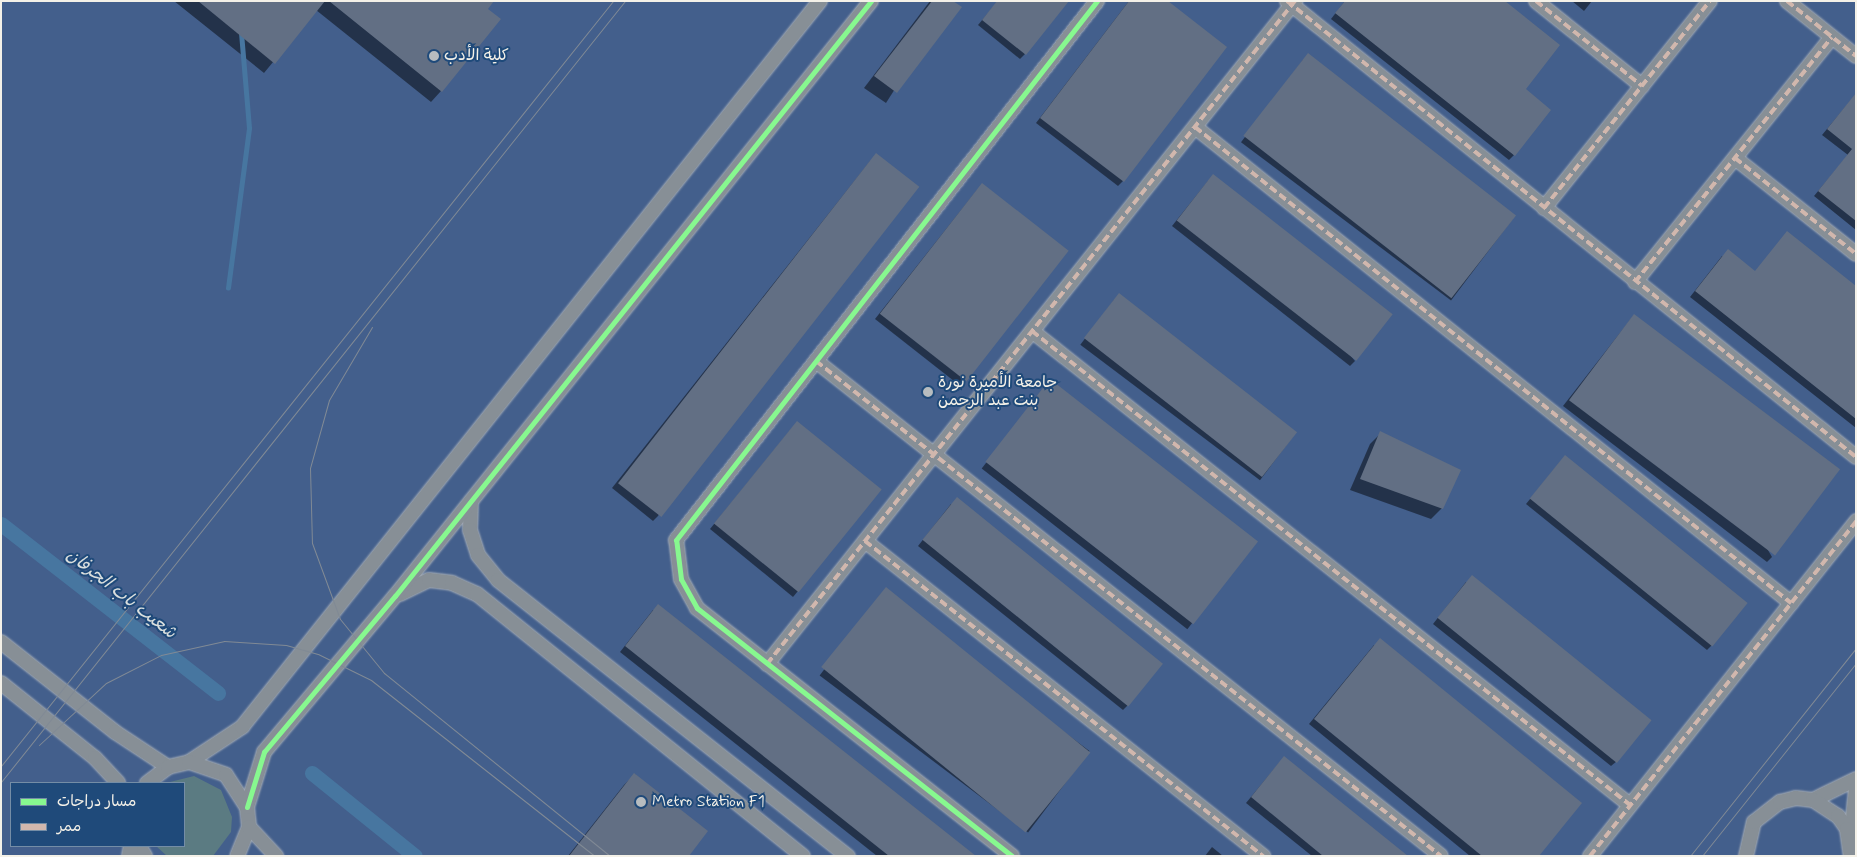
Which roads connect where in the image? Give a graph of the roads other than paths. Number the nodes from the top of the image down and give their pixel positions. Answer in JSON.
{"nodes":[{"id":1,"x":820,"y":1,"type":"edge"},
{"id":2,"x":871,"y":1,"type":"edge"},
{"id":3,"x":1097,"y":1,"type":"edge"},
{"id":4,"x":1536,"y":1,"type":"edge"},
{"id":5,"x":1710,"y":1,"type":"edge"},
{"id":6,"x":1787,"y":1,"type":"edge"},
{"id":7,"x":1291,"y":3,"type":"edge"},
{"id":8,"x":1832,"y":38,"type":"junction"},
{"id":9,"x":1856,"y":56,"type":"edge"},
{"id":10,"x":1642,"y":86,"type":"junction"},
{"id":11,"x":1195,"y":127,"type":"junction"},
{"id":12,"x":1735,"y":158,"type":"junction"},
{"id":13,"x":1544,"y":208,"type":"junction"},
{"id":14,"x":1856,"y":254,"type":"edge"},
{"id":15,"x":1635,"y":282,"type":"junction"},
{"id":16,"x":1032,"y":331,"type":"junction"},
{"id":17,"x":816,"y":361,"type":"junction"},
{"id":18,"x":934,"y":454,"type":"junction"},
{"id":19,"x":1856,"y":457,"type":"edge"},
{"id":20,"x":471,"y":501,"type":"junction"},
{"id":21,"x":1856,"y":521,"type":"edge"},
{"id":22,"x":865,"y":541,"type":"junction"},
{"id":23,"x":395,"y":596,"type":"junction"},
{"id":24,"x":1790,"y":603,"type":"junction"},
{"id":25,"x":1,"y":642,"type":"edge"},
{"id":26,"x":767,"y":664,"type":"junction"},
{"id":27,"x":1,"y":683,"type":"edge"},
{"id":28,"x":189,"y":762,"type":"junction"},
{"id":29,"x":168,"y":767,"type":"junction"},
{"id":30,"x":1856,"y":779,"type":"edge"},
{"id":31,"x":117,"y":782,"type":"edge"},
{"id":32,"x":148,"y":782,"type":"edge"},
{"id":33,"x":1856,"y":790,"type":"edge"},
{"id":34,"x":1813,"y":800,"type":"junction"},
{"id":35,"x":1630,"y":805,"type":"junction"},
{"id":36,"x":247,"y":807,"type":"junction"},
{"id":37,"x":249,"y":827,"type":"junction"},
{"id":38,"x":1851,"y":850,"type":"edge"},
{"id":39,"x":237,"y":856,"type":"edge"},
{"id":40,"x":276,"y":856,"type":"edge"},
{"id":41,"x":803,"y":856,"type":"edge"},
{"id":42,"x":848,"y":856,"type":"edge"},
{"id":43,"x":1012,"y":856,"type":"edge"},
{"id":44,"x":1263,"y":856,"type":"edge"},
{"id":45,"x":1441,"y":856,"type":"edge"},
{"id":46,"x":1590,"y":856,"type":"edge"},
{"id":47,"x":1746,"y":856,"type":"edge"}],
"edges":[{"from":1,"to":28,"type":"street"},
{"from":2,"to":20,"type":"street"},
{"from":3,"to":17,"type":"street"},
{"from":4,"to":10,"type":"street"},
{"from":5,"to":10,"type":"street"},
{"from":6,"to":8,"type":"street"},
{"from":7,"to":11,"type":"street"},
{"from":7,"to":13,"type":"street"},
{"from":8,"to":9,"type":"street"},
{"from":8,"to":12,"type":"street"},
{"from":10,"to":13,"type":"street"},
{"from":11,"to":16,"type":"street"},
{"from":11,"to":24,"type":"street"},
{"from":12,"to":14,"type":"street"},
{"from":12,"to":15,"type":"street"},
{"from":13,"to":15,"type":"street"},
{"from":15,"to":19,"type":"street"},
{"from":16,"to":18,"type":"street"},
{"from":16,"to":35,"type":"street"},
{"from":17,"to":18,"type":"street"},
{"from":17,"to":26,"type":"street"},
{"from":18,"to":22,"type":"street"},
{"from":18,"to":45,"type":"street"},
{"from":20,"to":23,"type":"street"},
{"from":20,"to":42,"type":"street"},
{"from":21,"to":24,"type":"street"},
{"from":22,"to":26,"type":"street"},
{"from":22,"to":44,"type":"street"},
{"from":23,"to":36,"type":"street"},
{"from":23,"to":41,"type":"street"},
{"from":24,"to":35,"type":"street"},
{"from":25,"to":29,"type":"street"},
{"from":26,"to":43,"type":"street"},
{"from":27,"to":31,"type":"street"},
{"from":28,"to":29,"type":"street"},
{"from":28,"to":36,"type":"street"},
{"from":29,"to":32,"type":"street"},
{"from":30,"to":34,"type":"street"},
{"from":33,"to":38,"type":"street"},
{"from":34,"to":38,"type":"street"},
{"from":34,"to":47,"type":"street"},
{"from":35,"to":46,"type":"street"},
{"from":36,"to":37,"type":"street"},
{"from":37,"to":39,"type":"street"},
{"from":37,"to":40,"type":"street"}]}
